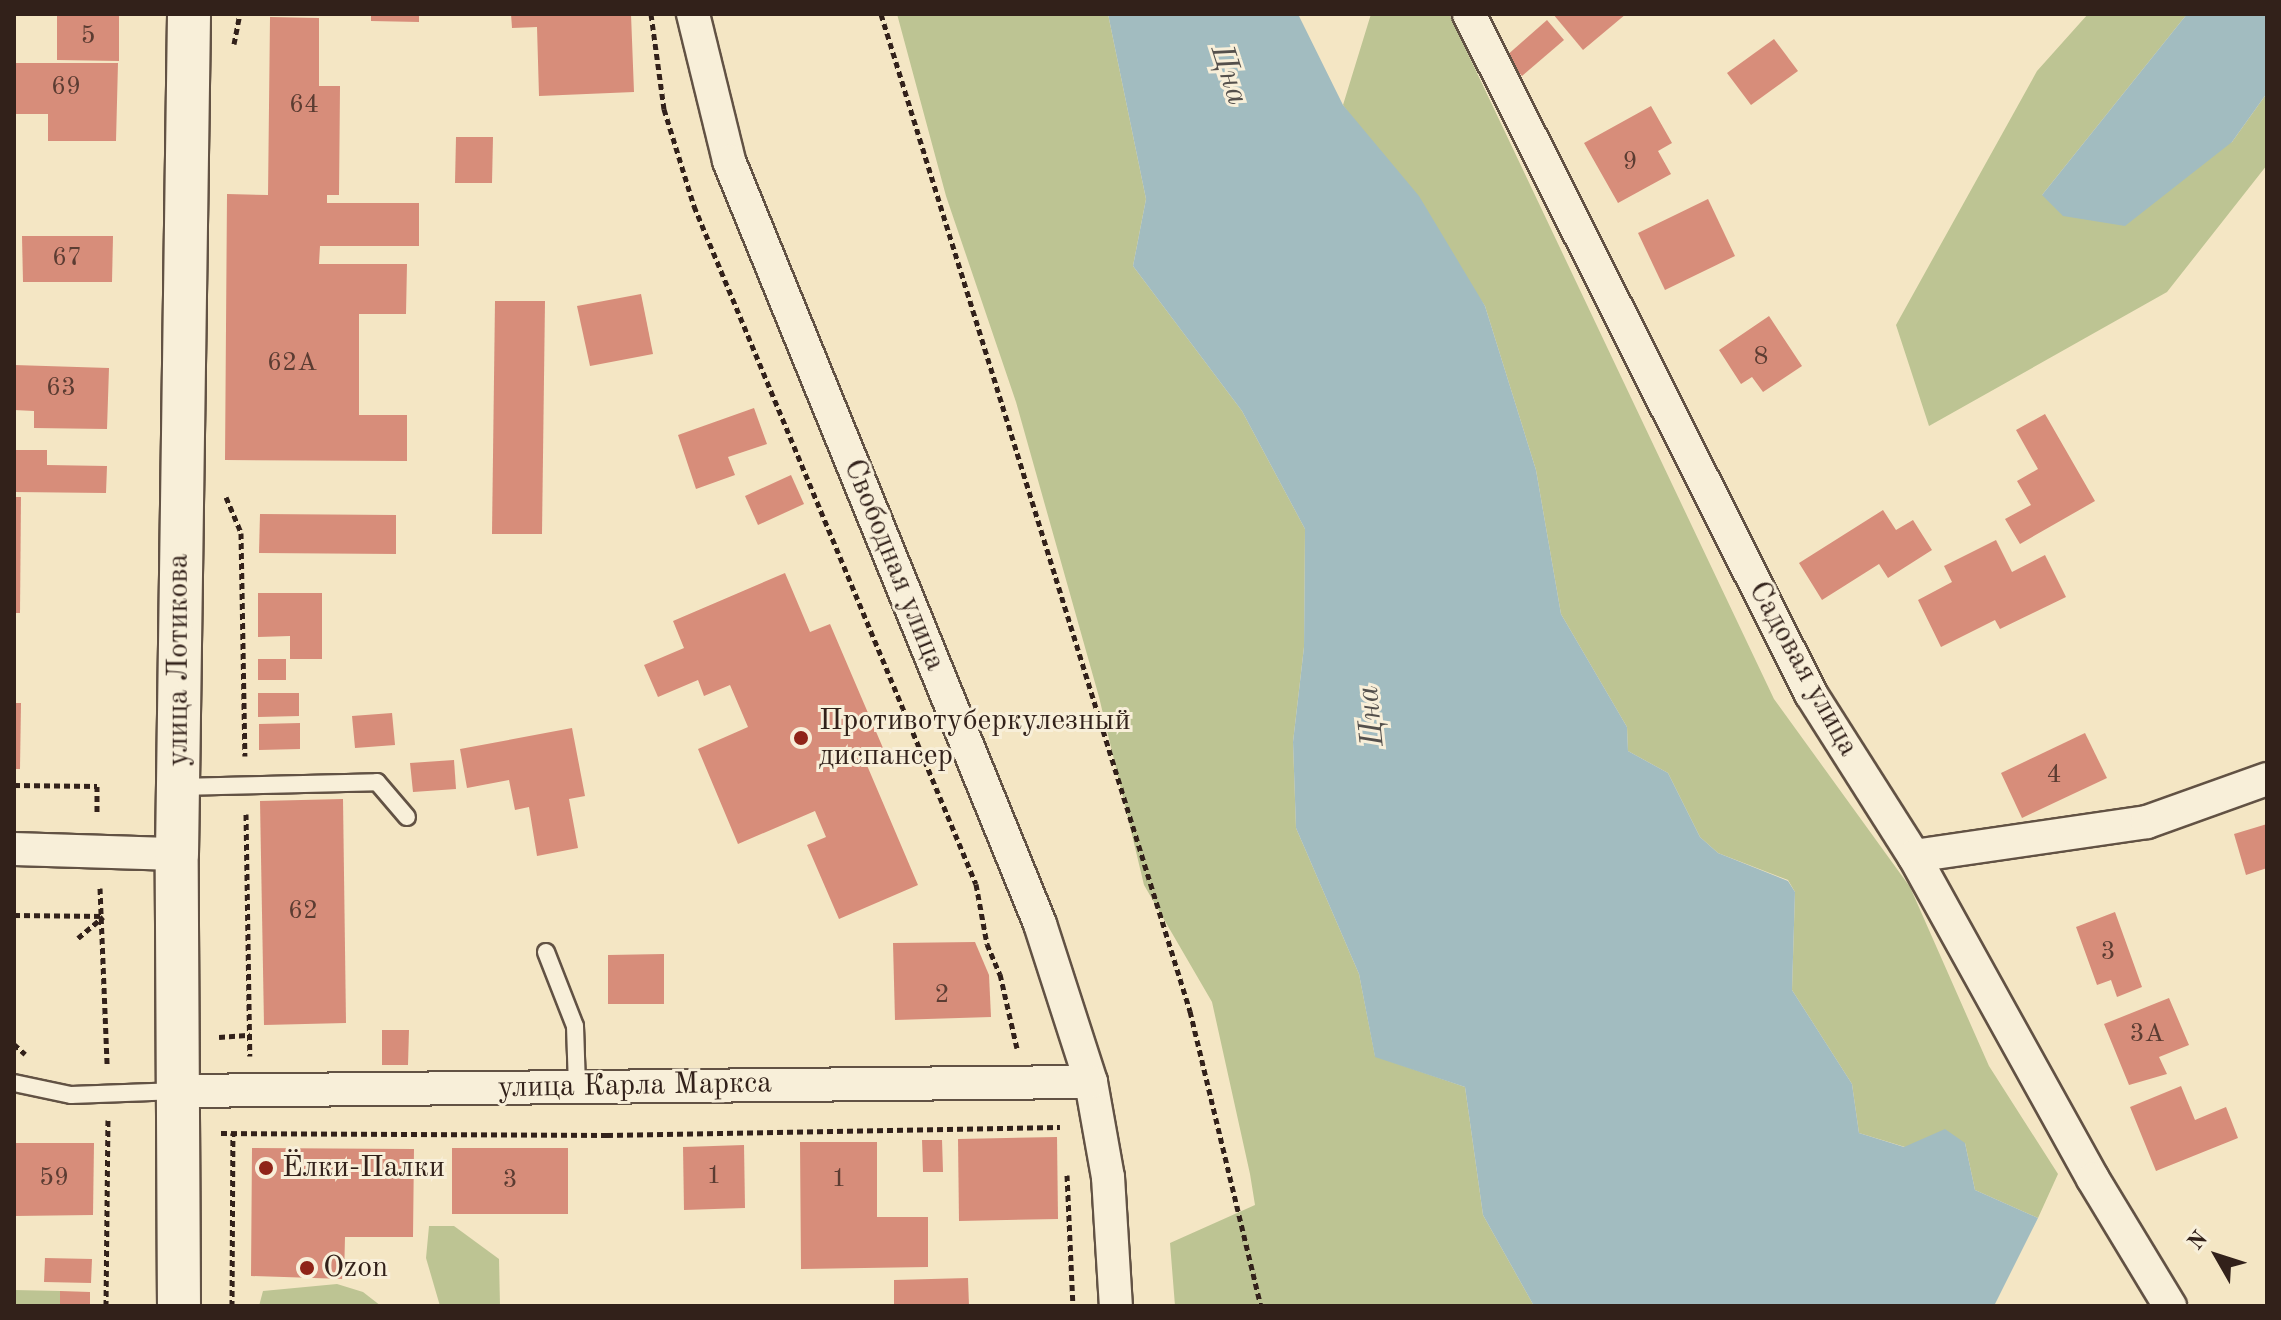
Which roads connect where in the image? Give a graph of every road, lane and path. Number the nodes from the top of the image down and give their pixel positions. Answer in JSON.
{"nodes":[{"id":1,"x":189,"y":14,"type":"edge"},
{"id":2,"x":240,"y":14,"type":"edge"},
{"id":3,"x":651,"y":14,"type":"edge"},
{"id":4,"x":693,"y":14,"type":"edge"},
{"id":5,"x":881,"y":14,"type":"edge"},
{"id":6,"x":1469,"y":14,"type":"edge"},
{"id":7,"x":230,"y":60,"type":"dead end"},
{"id":8,"x":224,"y":491,"type":"dead end"},
{"id":9,"x":2267,"y":779,"type":"edge"},
{"id":10,"x":246,"y":784,"type":"junction"},
{"id":11,"x":14,"y":785,"type":"edge"},
{"id":12,"x":178,"y":787,"type":"junction"},
{"id":13,"x":97,"y":815,"type":"dead end"},
{"id":14,"x":407,"y":817,"type":"dead end"},
{"id":15,"x":14,"y":849,"type":"edge"},
{"id":16,"x":177,"y":854,"type":"junction"},
{"id":17,"x":1914,"y":856,"type":"junction"},
{"id":18,"x":98,"y":880,"type":"dead end"},
{"id":19,"x":14,"y":915,"type":"edge"},
{"id":20,"x":46,"y":915,"type":"junction"},
{"id":21,"x":104,"y":916,"type":"junction"},
{"id":22,"x":46,"y":925,"type":"dead end"},
{"id":23,"x":78,"y":938,"type":"dead end"},
{"id":24,"x":546,"y":952,"type":"dead end"},
{"id":25,"x":1091,"y":1082,"type":"junction"},
{"id":26,"x":14,"y":1083,"type":"edge"},
{"id":27,"x":1025,"y":1083,"type":"junction"},
{"id":28,"x":577,"y":1087,"type":"junction"},
{"id":29,"x":250,"y":1090,"type":"junction"},
{"id":30,"x":108,"y":1091,"type":"junction"},
{"id":31,"x":179,"y":1091,"type":"junction"},
{"id":32,"x":250,"y":1133,"type":"junction"},
{"id":33,"x":1066,"y":1164,"type":"dead end"},
{"id":34,"x":106,"y":1306,"type":"edge"},
{"id":35,"x":179,"y":1306,"type":"edge"},
{"id":36,"x":232,"y":1306,"type":"edge"},
{"id":37,"x":1073,"y":1306,"type":"edge"},
{"id":38,"x":1116,"y":1306,"type":"edge"},
{"id":39,"x":1261,"y":1306,"type":"edge"},
{"id":40,"x":2170,"y":1306,"type":"edge"}],
"edges":[{"from":1,"to":12,"type":"street","name":"улица Лотикова"},
{"from":2,"to":7,"type":"path"},
{"from":3,"to":27,"type":"path"},
{"from":4,"to":25,"type":"street","name":"Свободная улица"},
{"from":5,"to":39,"type":"path"},
{"from":6,"to":17,"type":"street","name":"Садовая улица"},
{"from":8,"to":10,"type":"path"},
{"from":9,"to":17,"type":"street"},
{"from":10,"to":12,"type":"lane"},
{"from":10,"to":14,"type":"lane"},
{"from":10,"to":29,"type":"path"},
{"from":11,"to":13,"type":"path"},
{"from":12,"to":16,"type":"street","name":"улица Лотикова"},
{"from":15,"to":16,"type":"street"},
{"from":16,"to":31,"type":"street","name":"улица Лотикова"},
{"from":17,"to":40,"type":"street","name":"Садовая улица"},
{"from":18,"to":21,"type":"path"},
{"from":19,"to":20,"type":"path"},
{"from":20,"to":21,"type":"path"},
{"from":20,"to":22,"type":"path"},
{"from":21,"to":23,"type":"path"},
{"from":21,"to":30,"type":"path"},
{"from":24,"to":28,"type":"lane"},
{"from":25,"to":27,"type":"street","name":"улица Карла Маркса"},
{"from":25,"to":38,"type":"street","name":"Свободная улица"},
{"from":26,"to":30,"type":"lane"},
{"from":27,"to":28,"type":"street","name":"улица Карла Маркса"},
{"from":27,"to":32,"type":"path"},
{"from":28,"to":29,"type":"street","name":"улица Карла Маркса"},
{"from":29,"to":31,"type":"street","name":"улица Карла Маркса"},
{"from":29,"to":32,"type":"path"},
{"from":30,"to":31,"type":"lane"},
{"from":30,"to":34,"type":"path"},
{"from":31,"to":35,"type":"street","name":"улица Лотикова"},
{"from":32,"to":36,"type":"path"},
{"from":33,"to":37,"type":"path"}]}
